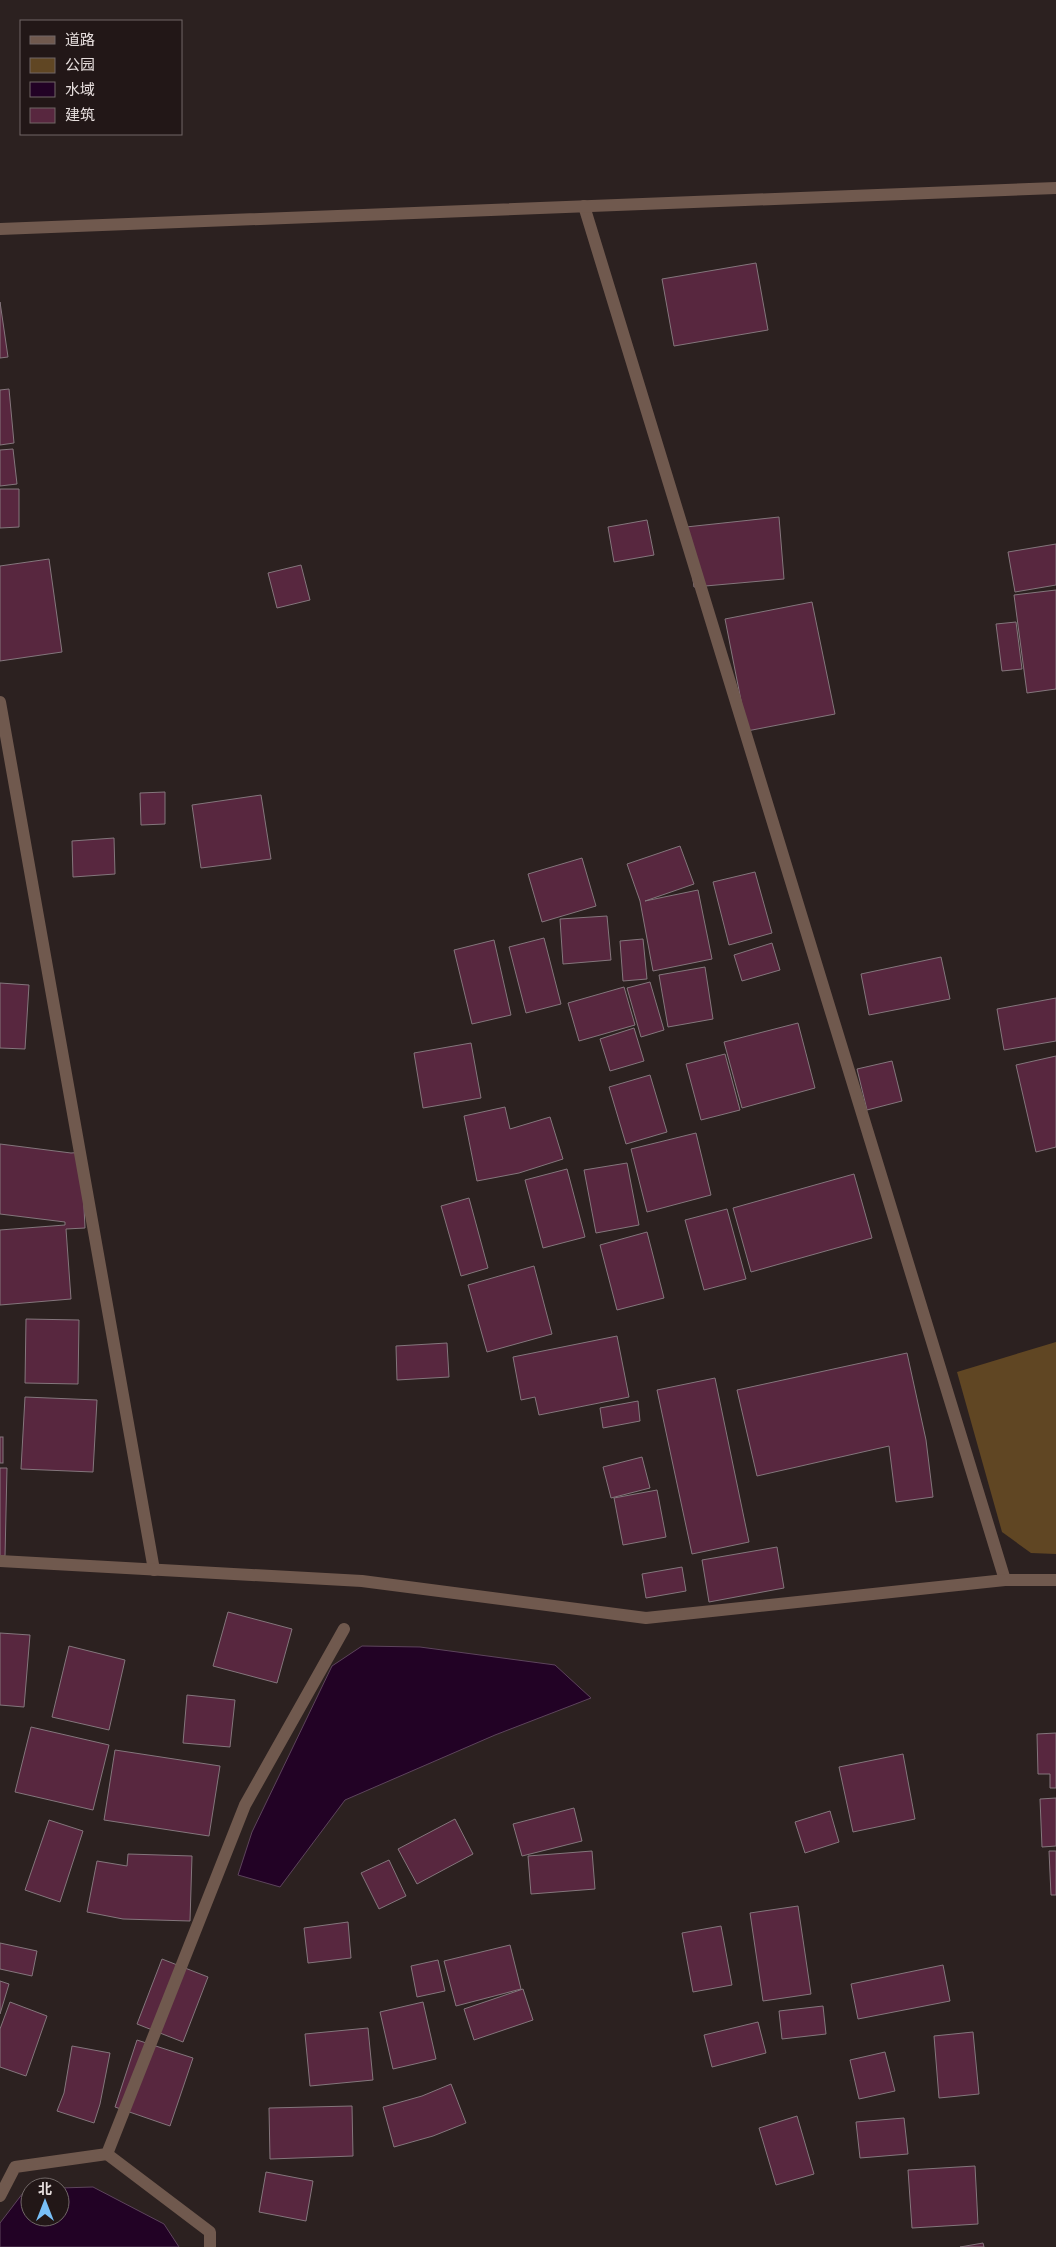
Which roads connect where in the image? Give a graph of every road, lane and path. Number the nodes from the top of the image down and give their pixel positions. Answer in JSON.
{"nodes":[{"id":1,"x":1056,"y":188,"type":"edge"},
{"id":2,"x":584,"y":206,"type":"junction"},
{"id":3,"x":0,"y":229,"type":"edge"},
{"id":4,"x":0,"y":702,"type":"edge"},
{"id":5,"x":0,"y":1561,"type":"edge"},
{"id":6,"x":154,"y":1570,"type":"junction"},
{"id":7,"x":1005,"y":1580,"type":"junction"},
{"id":8,"x":1056,"y":1580,"type":"edge"},
{"id":9,"x":344,"y":1629,"type":"dead end"},
{"id":10,"x":107,"y":2154,"type":"junction"},
{"id":11,"x":0,"y":2196,"type":"edge"},
{"id":12,"x":210,"y":2247,"type":"edge"}],
"edges":[{"from":1,"to":2,"type":"street"},
{"from":2,"to":3,"type":"street"},
{"from":2,"to":7,"type":"street"},
{"from":4,"to":6,"type":"street"},
{"from":5,"to":6,"type":"street"},
{"from":6,"to":7,"type":"street"},
{"from":7,"to":8,"type":"street"},
{"from":9,"to":10,"type":"street"},
{"from":10,"to":11,"type":"street"},
{"from":10,"to":12,"type":"street"}]}
